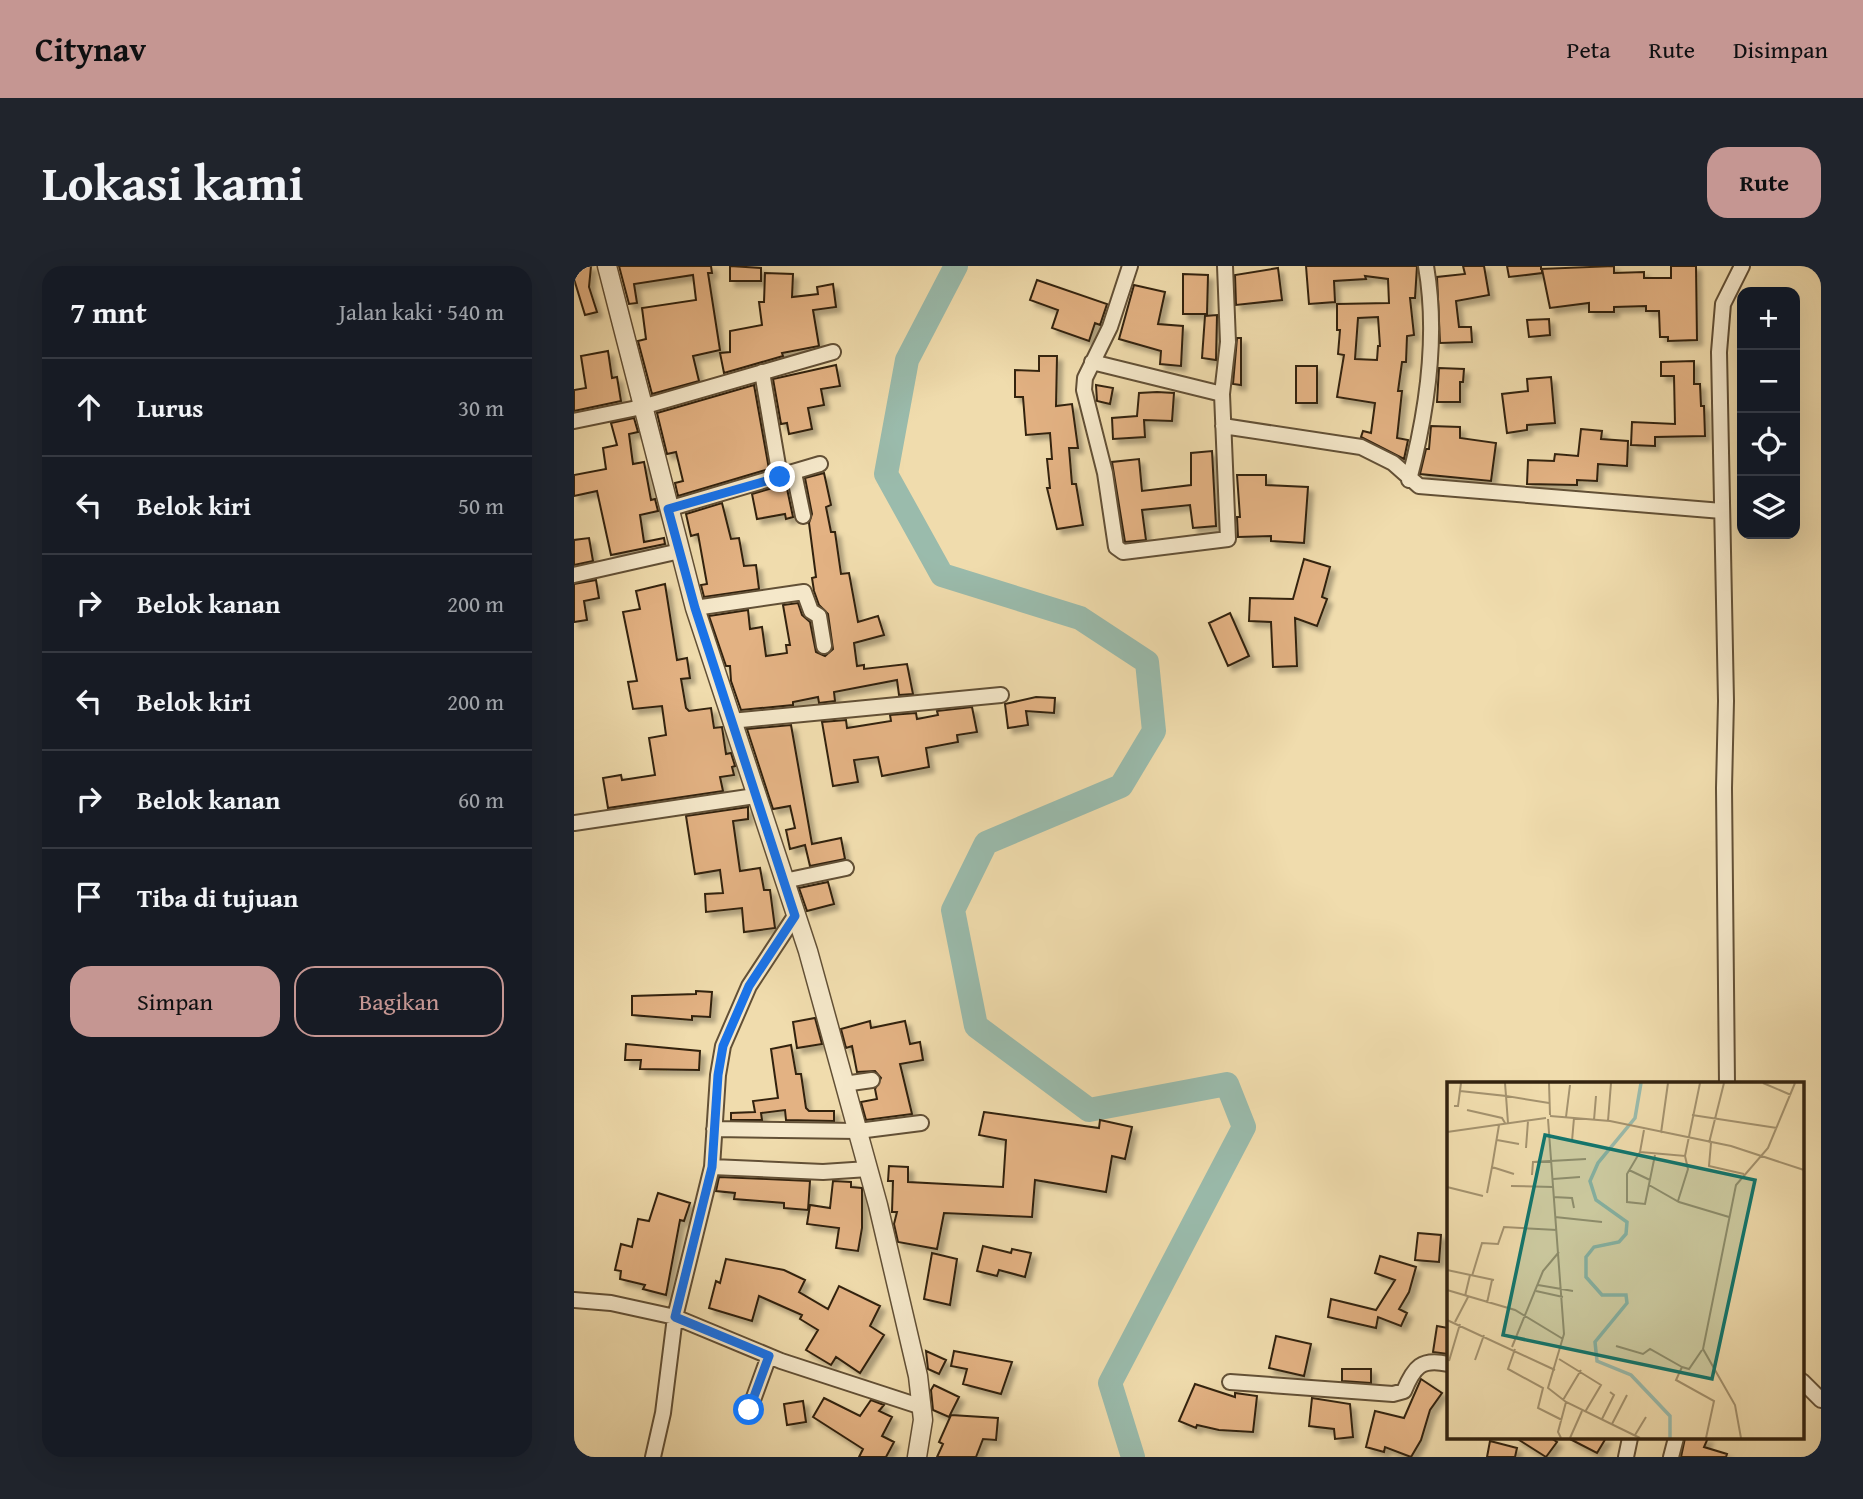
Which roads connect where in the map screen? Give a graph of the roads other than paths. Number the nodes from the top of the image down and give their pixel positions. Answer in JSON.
{"nodes":[{"id":1,"x":607,"y":266,"type":"edge"},
{"id":2,"x":1130,"y":266,"type":"edge"},
{"id":3,"x":1225,"y":266,"type":"edge"},
{"id":4,"x":1426,"y":266,"type":"edge"},
{"id":5,"x":1742,"y":266,"type":"edge"},
{"id":6,"x":833,"y":352,"type":"dead end"},
{"id":7,"x":1092,"y":362,"type":"junction"},
{"id":8,"x":762,"y":372,"type":"junction"},
{"id":9,"x":1222,"y":394,"type":"junction"},
{"id":10,"x":642,"y":407,"type":"junction"},
{"id":11,"x":574,"y":421,"type":"edge"},
{"id":12,"x":1223,"y":426,"type":"junction"},
{"id":13,"x":820,"y":464,"type":"dead end"},
{"id":14,"x":787,"y":475,"type":"junction"},
{"id":15,"x":1409,"y":480,"type":"junction"},
{"id":16,"x":668,"y":509,"type":"junction"},
{"id":17,"x":1721,"y":511,"type":"junction"},
{"id":18,"x":803,"y":516,"type":"dead end"},
{"id":19,"x":680,"y":551,"type":"junction"},
{"id":20,"x":574,"y":575,"type":"edge"},
{"id":21,"x":695,"y":608,"type":"junction"},
{"id":22,"x":824,"y":646,"type":"dead end"},
{"id":23,"x":1001,"y":695,"type":"dead end"},
{"id":24,"x":731,"y":722,"type":"junction"},
{"id":25,"x":755,"y":796,"type":"junction"},
{"id":26,"x":574,"y":822,"type":"edge"},
{"id":27,"x":846,"y":868,"type":"dead end"},
{"id":28,"x":784,"y":881,"type":"junction"},
{"id":29,"x":795,"y":916,"type":"junction"},
{"id":30,"x":872,"y":1080,"type":"dead end"},
{"id":31,"x":1727,"y":1082,"type":"edge"},
{"id":32,"x":844,"y":1084,"type":"junction"},
{"id":33,"x":921,"y":1123,"type":"dead end"},
{"id":34,"x":714,"y":1129,"type":"junction"},
{"id":35,"x":858,"y":1131,"type":"junction"},
{"id":36,"x":712,"y":1167,"type":"junction"},
{"id":37,"x":868,"y":1169,"type":"junction"},
{"id":38,"x":574,"y":1300,"type":"edge"},
{"id":39,"x":675,"y":1317,"type":"junction"},
{"id":40,"x":769,"y":1356,"type":"junction"},
{"id":41,"x":1447,"y":1364,"type":"edge"},
{"id":42,"x":1230,"y":1382,"type":"dead end"},
{"id":43,"x":1804,"y":1383,"type":"edge"},
{"id":44,"x":1821,"y":1400,"type":"edge"},
{"id":45,"x":922,"y":1407,"type":"junction"},
{"id":46,"x":749,"y":1410,"type":"dead end"},
{"id":47,"x":1675,"y":1440,"type":"edge"},
{"id":48,"x":653,"y":1457,"type":"edge"},
{"id":49,"x":917,"y":1457,"type":"edge"},
{"id":50,"x":1671,"y":1457,"type":"edge"}],
"edges":[{"from":1,"to":10,"type":"street"},
{"from":2,"to":7,"type":"street"},
{"from":3,"to":9,"type":"street"},
{"from":4,"to":15,"type":"street"},
{"from":5,"to":17,"type":"street"},
{"from":6,"to":8,"type":"street"},
{"from":7,"to":9,"type":"street"},
{"from":7,"to":12,"type":"street"},
{"from":8,"to":10,"type":"street"},
{"from":8,"to":14,"type":"street"},
{"from":9,"to":12,"type":"street"},
{"from":10,"to":11,"type":"street"},
{"from":10,"to":16,"type":"street"},
{"from":12,"to":15,"type":"street"},
{"from":13,"to":14,"type":"street"},
{"from":14,"to":16,"type":"street"},
{"from":14,"to":18,"type":"street"},
{"from":15,"to":17,"type":"street"},
{"from":16,"to":19,"type":"street"},
{"from":17,"to":31,"type":"street"},
{"from":19,"to":20,"type":"street"},
{"from":19,"to":21,"type":"street"},
{"from":21,"to":22,"type":"street"},
{"from":21,"to":24,"type":"street"},
{"from":23,"to":24,"type":"street"},
{"from":24,"to":25,"type":"street"},
{"from":25,"to":26,"type":"street"},
{"from":25,"to":28,"type":"street"},
{"from":27,"to":28,"type":"street"},
{"from":28,"to":29,"type":"street"},
{"from":29,"to":32,"type":"street"},
{"from":29,"to":34,"type":"street"},
{"from":30,"to":32,"type":"street"},
{"from":32,"to":35,"type":"street"},
{"from":33,"to":35,"type":"street"},
{"from":34,"to":35,"type":"street"},
{"from":34,"to":36,"type":"street"},
{"from":35,"to":37,"type":"street"},
{"from":36,"to":37,"type":"street"},
{"from":36,"to":39,"type":"street"},
{"from":37,"to":45,"type":"street"},
{"from":38,"to":39,"type":"street"},
{"from":39,"to":40,"type":"street"},
{"from":39,"to":48,"type":"street"},
{"from":40,"to":45,"type":"street"},
{"from":40,"to":46,"type":"street"},
{"from":41,"to":42,"type":"street"},
{"from":43,"to":44,"type":"street"},
{"from":45,"to":49,"type":"street"},
{"from":47,"to":50,"type":"street"}]}
